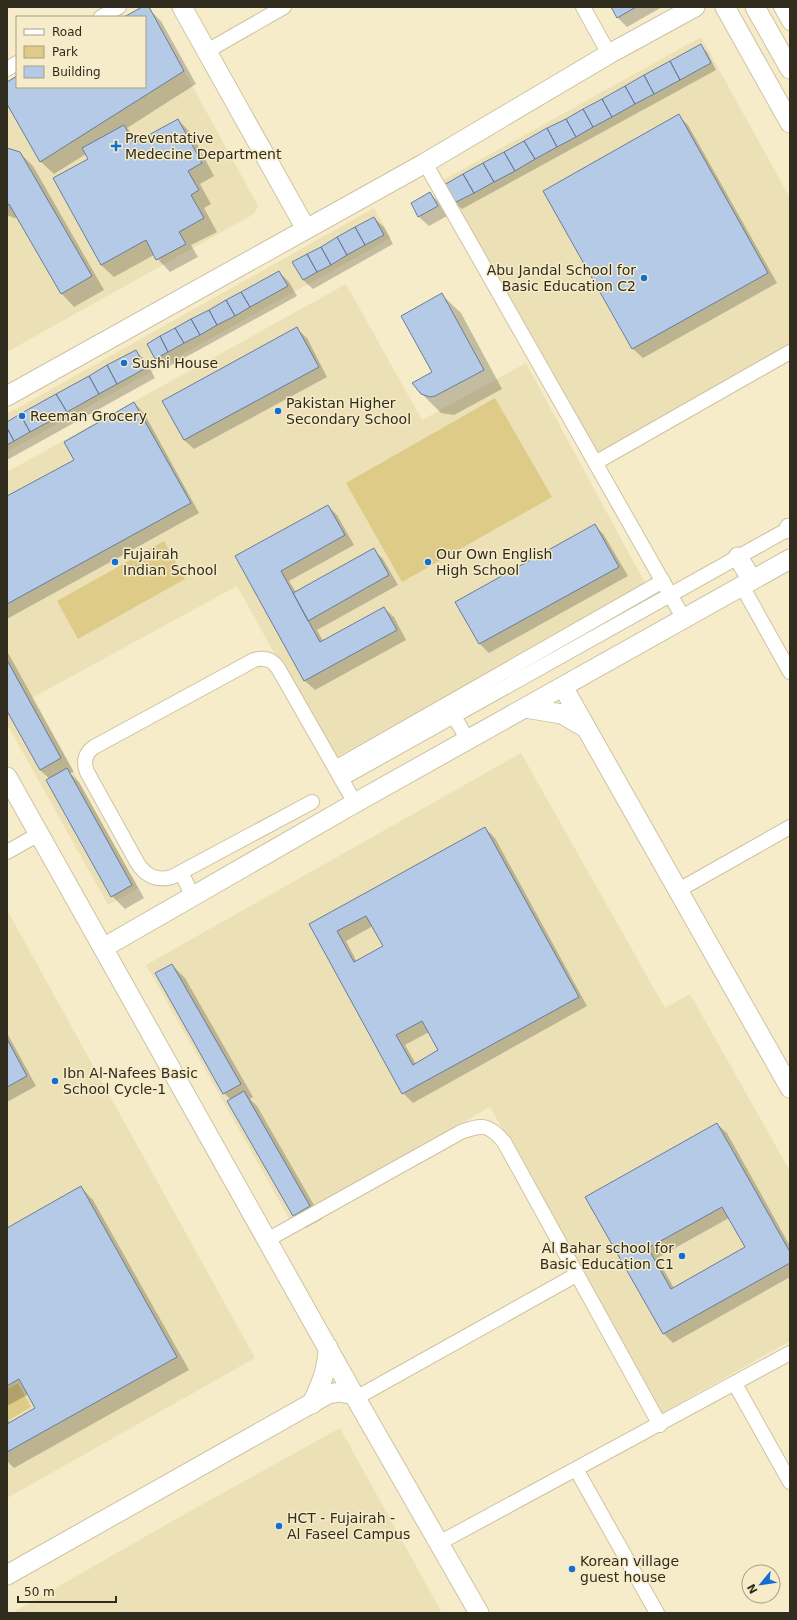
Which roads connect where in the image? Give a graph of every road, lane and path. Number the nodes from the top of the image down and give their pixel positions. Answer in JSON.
{"nodes":[{"id":1,"x":119,"y":7,"type":"edge"},
{"id":2,"x":182,"y":7,"type":"edge"},
{"id":3,"x":284,"y":7,"type":"edge"},
{"id":4,"x":583,"y":7,"type":"edge"},
{"id":5,"x":695,"y":7,"type":"edge"},
{"id":6,"x":725,"y":7,"type":"edge"},
{"id":7,"x":755,"y":7,"type":"edge"},
{"id":8,"x":781,"y":7,"type":"edge"},
{"id":9,"x":103,"y":16,"type":"edge"},
{"id":10,"x":790,"y":23,"type":"edge"},
{"id":11,"x":207,"y":51,"type":"junction"},
{"id":12,"x":609,"y":54,"type":"junction"},
{"id":13,"x":16,"y":64,"type":"edge"},
{"id":14,"x":7,"y":69,"type":"edge"},
{"id":15,"x":790,"y":69,"type":"edge"},
{"id":16,"x":790,"y":123,"type":"edge"},
{"id":17,"x":425,"y":163,"type":"junction"},
{"id":18,"x":306,"y":229,"type":"junction"},
{"id":19,"x":790,"y":352,"type":"edge"},
{"id":20,"x":7,"y":396,"type":"edge"},
{"id":21,"x":595,"y":463,"type":"junction"},
{"id":22,"x":790,"y":528,"type":"edge"},
{"id":23,"x":738,"y":557,"type":"junction"},
{"id":24,"x":790,"y":559,"type":"edge"},
{"id":25,"x":663,"y":581,"type":"junction"},
{"id":26,"x":747,"y":583,"type":"junction"},
{"id":27,"x":670,"y":595,"type":"junction"},
{"id":28,"x":684,"y":619,"type":"junction"},
{"id":29,"x":600,"y":666,"type":"junction"},
{"id":30,"x":790,"y":672,"type":"edge"},
{"id":31,"x":563,"y":687,"type":"junction"},
{"id":32,"x":525,"y":708,"type":"junction"},
{"id":33,"x":451,"y":710,"type":"junction"},
{"id":34,"x":587,"y":729,"type":"junction"},
{"id":35,"x":468,"y":740,"type":"junction"},
{"id":36,"x":338,"y":773,"type":"junction"},
{"id":37,"x":7,"y":777,"type":"edge"},
{"id":38,"x":312,"y":802,"type":"dead end"},
{"id":39,"x":355,"y":803,"type":"junction"},
{"id":40,"x":790,"y":827,"type":"edge"},
{"id":41,"x":39,"y":834,"type":"junction"},
{"id":42,"x":7,"y":852,"type":"edge"},
{"id":43,"x":181,"y":872,"type":"junction"},
{"id":44,"x":677,"y":891,"type":"junction"},
{"id":45,"x":193,"y":897,"type":"junction"},
{"id":46,"x":103,"y":948,"type":"junction"},
{"id":47,"x":769,"y":1052,"type":"junction"},
{"id":48,"x":790,"y":1060,"type":"edge"},
{"id":49,"x":789,"y":1085,"type":"edge"},
{"id":50,"x":267,"y":1240,"type":"junction"},
{"id":51,"x":576,"y":1275,"type":"junction"},
{"id":52,"x":328,"y":1347,"type":"junction"},
{"id":53,"x":790,"y":1353,"type":"edge"},
{"id":54,"x":735,"y":1384,"type":"junction"},
{"id":55,"x":355,"y":1396,"type":"junction"},
{"id":56,"x":312,"y":1404,"type":"junction"},
{"id":57,"x":660,"y":1425,"type":"junction"},
{"id":58,"x":576,"y":1469,"type":"junction"},
{"id":59,"x":790,"y":1482,"type":"edge"},
{"id":60,"x":439,"y":1543,"type":"junction"},
{"id":61,"x":7,"y":1575,"type":"edge"},
{"id":62,"x":479,"y":1613,"type":"edge"},
{"id":63,"x":657,"y":1613,"type":"edge"}],
"edges":[{"from":1,"to":9,"type":"street"},
{"from":2,"to":11,"type":"street"},
{"from":3,"to":11,"type":"street"},
{"from":4,"to":12,"type":"street"},
{"from":5,"to":12,"type":"street"},
{"from":6,"to":16,"type":"street"},
{"from":7,"to":15,"type":"street"},
{"from":8,"to":10,"type":"street"},
{"from":11,"to":18,"type":"street"},
{"from":12,"to":17,"type":"street"},
{"from":13,"to":14,"type":"street"},
{"from":17,"to":18,"type":"street"},
{"from":17,"to":21,"type":"street"},
{"from":18,"to":20,"type":"street"},
{"from":19,"to":21,"type":"street"},
{"from":21,"to":25,"type":"street"},
{"from":22,"to":23,"type":"street"},
{"from":23,"to":26,"type":"street"},
{"from":23,"to":27,"type":"street"},
{"from":24,"to":26,"type":"street"},
{"from":25,"to":27,"type":"street"},
{"from":25,"to":33,"type":"street"},
{"from":26,"to":28,"type":"street"},
{"from":26,"to":30,"type":"street"},
{"from":27,"to":28,"type":"street"},
{"from":27,"to":33,"type":"street"},
{"from":28,"to":29,"type":"street"},
{"from":29,"to":31,"type":"street"},
{"from":29,"to":34,"type":"street"},
{"from":31,"to":32,"type":"street"},
{"from":31,"to":34,"type":"street"},
{"from":32,"to":34,"type":"street"},
{"from":32,"to":35,"type":"street"},
{"from":33,"to":35,"type":"street"},
{"from":33,"to":36,"type":"street"},
{"from":34,"to":44,"type":"street"},
{"from":35,"to":39,"type":"street"},
{"from":36,"to":39,"type":"street"},
{"from":36,"to":43,"type":"street"},
{"from":37,"to":41,"type":"street"},
{"from":38,"to":43,"type":"street"},
{"from":39,"to":45,"type":"street"},
{"from":40,"to":44,"type":"street"},
{"from":41,"to":42,"type":"street"},
{"from":41,"to":46,"type":"street"},
{"from":43,"to":45,"type":"street"},
{"from":44,"to":47,"type":"street"},
{"from":45,"to":46,"type":"street"},
{"from":46,"to":50,"type":"street"},
{"from":47,"to":48,"type":"street"},
{"from":47,"to":49,"type":"street"},
{"from":50,"to":51,"type":"street"},
{"from":50,"to":52,"type":"street"},
{"from":51,"to":55,"type":"street"},
{"from":51,"to":57,"type":"street"},
{"from":52,"to":55,"type":"street"},
{"from":52,"to":56,"type":"street"},
{"from":53,"to":54,"type":"street"},
{"from":54,"to":57,"type":"street"},
{"from":54,"to":59,"type":"street"},
{"from":55,"to":56,"type":"street"},
{"from":55,"to":60,"type":"street"},
{"from":56,"to":61,"type":"street"},
{"from":57,"to":58,"type":"street"},
{"from":58,"to":60,"type":"street"},
{"from":58,"to":63,"type":"street"},
{"from":60,"to":62,"type":"street"}]}
